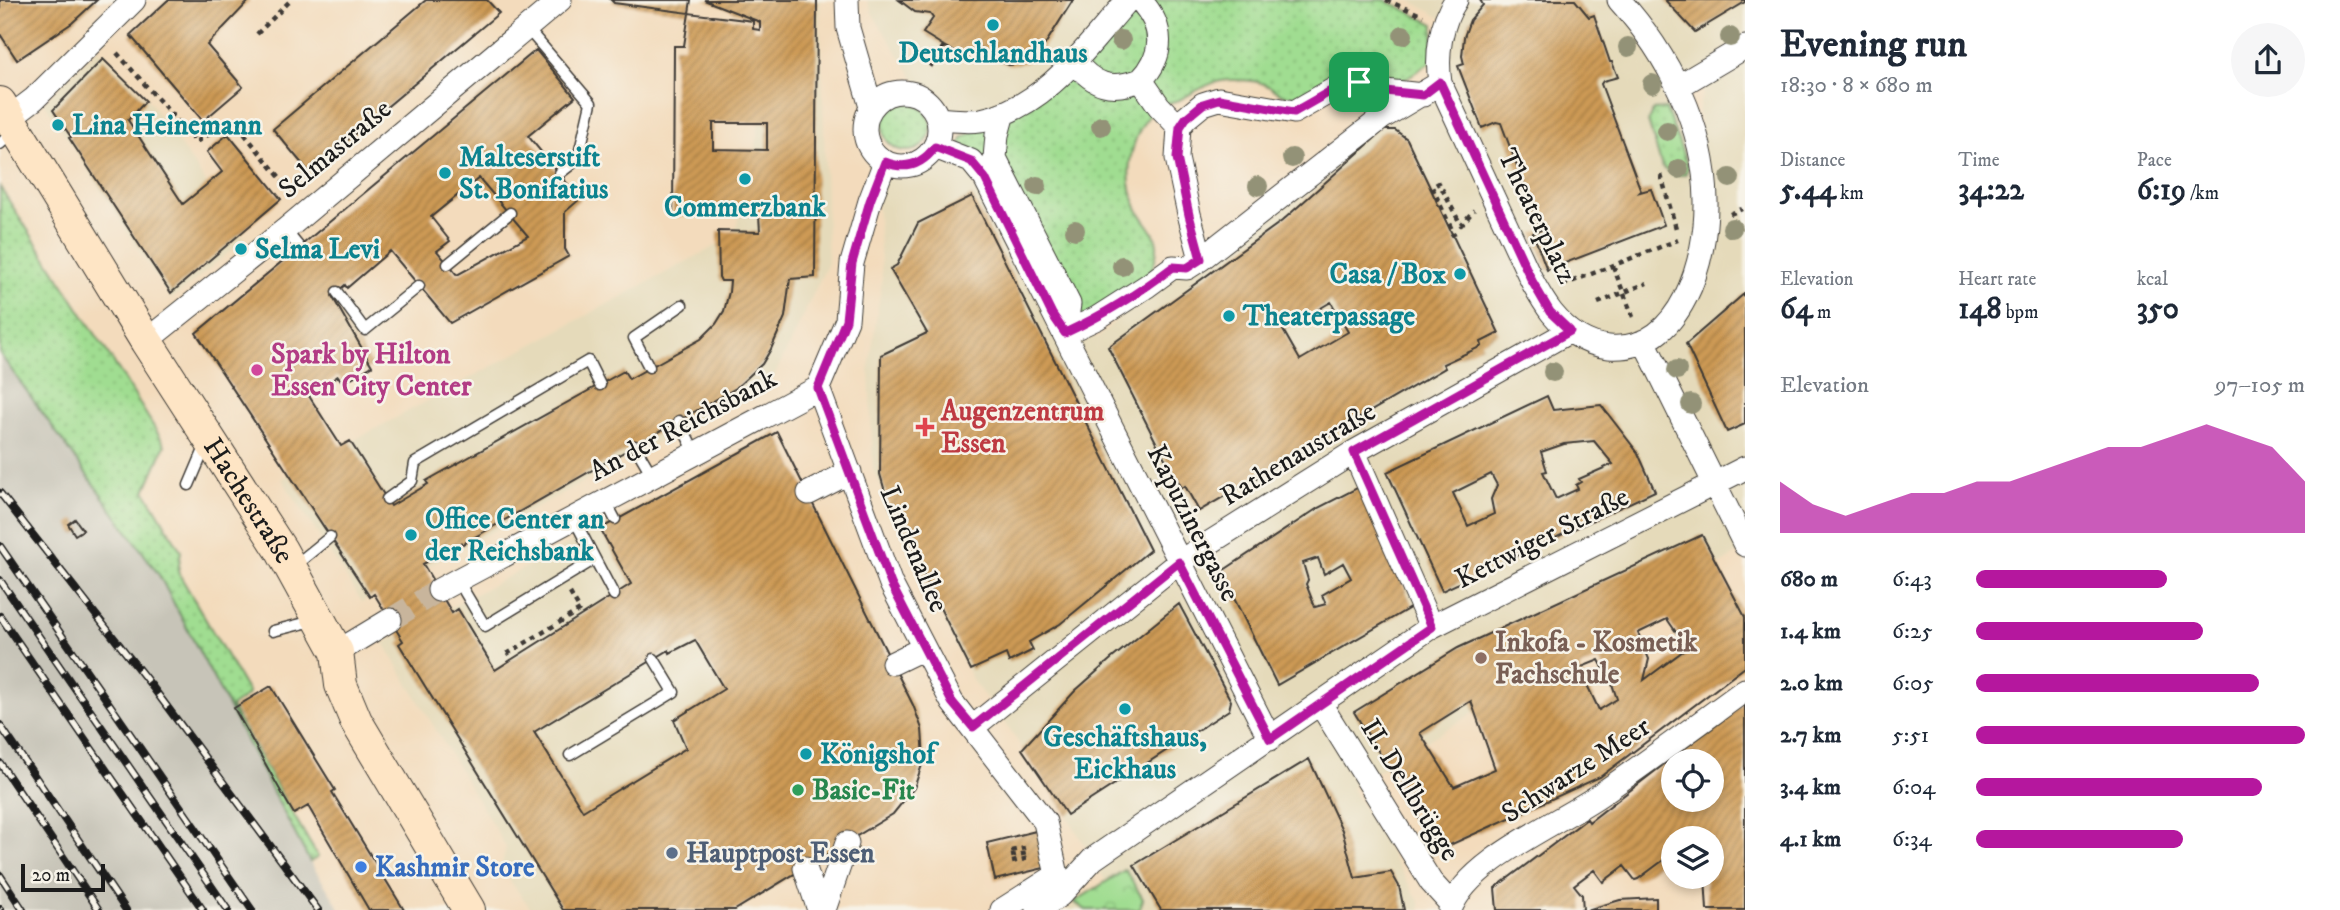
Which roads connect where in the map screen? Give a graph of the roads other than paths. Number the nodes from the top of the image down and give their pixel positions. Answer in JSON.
{"nodes":[{"id":1,"x":134,"y":0,"type":"edge"},
{"id":2,"x":560,"y":0,"type":"edge"},
{"id":3,"x":847,"y":0,"type":"edge"},
{"id":4,"x":1128,"y":0,"type":"edge"},
{"id":5,"x":1140,"y":0,"type":"edge"},
{"id":6,"x":1456,"y":0,"type":"edge"},
{"id":7,"x":1619,"y":0,"type":"edge"},
{"id":8,"x":527,"y":28,"type":"junction"},
{"id":9,"x":1745,"y":47,"type":"edge"},
{"id":10,"x":1074,"y":61,"type":"junction"},
{"id":11,"x":1141,"y":80,"type":"junction"},
{"id":12,"x":1679,"y":86,"type":"junction"},
{"id":13,"x":1432,"y":89,"type":"junction"},
{"id":14,"x":871,"y":107,"type":"junction"},
{"id":15,"x":1003,"y":113,"type":"junction"},
{"id":16,"x":938,"y":119,"type":"junction"},
{"id":17,"x":6,"y":123,"type":"edge"},
{"id":18,"x":1180,"y":127,"type":"junction"},
{"id":19,"x":935,"y":147,"type":"junction"},
{"id":20,"x":885,"y":162,"type":"junction"},
{"id":21,"x":559,"y":173,"type":"dead end"},
{"id":22,"x":510,"y":214,"type":"dead end"},
{"id":23,"x":1201,"y":259,"type":"junction"},
{"id":24,"x":448,"y":264,"type":"dead end"},
{"id":25,"x":419,"y":286,"type":"dead end"},
{"id":26,"x":337,"y":292,"type":"dead end"},
{"id":27,"x":681,"y":305,"type":"dead end"},
{"id":28,"x":1570,"y":331,"type":"junction"},
{"id":29,"x":1065,"y":333,"type":"junction"},
{"id":30,"x":146,"y":341,"type":"junction"},
{"id":31,"x":1644,"y":341,"type":"junction"},
{"id":32,"x":649,"y":367,"type":"dead end"},
{"id":33,"x":600,"y":385,"type":"dead end"},
{"id":34,"x":818,"y":388,"type":"junction"},
{"id":35,"x":679,"y":421,"type":"dead end"},
{"id":36,"x":208,"y":439,"type":"junction"},
{"id":37,"x":635,"y":446,"type":"dead end"},
{"id":38,"x":1354,"y":452,"type":"junction"},
{"id":39,"x":695,"y":453,"type":"junction"},
{"id":40,"x":1745,"y":468,"type":"edge"},
{"id":41,"x":850,"y":472,"type":"junction"},
{"id":42,"x":652,"y":475,"type":"junction"},
{"id":43,"x":1716,"y":484,"type":"junction"},
{"id":44,"x":189,"y":485,"type":"dead end"},
{"id":45,"x":808,"y":493,"type":"dead end"},
{"id":46,"x":387,"y":499,"type":"dead end"},
{"id":47,"x":573,"y":517,"type":"junction"},
{"id":48,"x":330,"y":537,"type":"dead end"},
{"id":49,"x":1745,"y":545,"type":"edge"},
{"id":50,"x":595,"y":559,"type":"junction"},
{"id":51,"x":1179,"y":562,"type":"junction"},
{"id":52,"x":292,"y":568,"type":"junction"},
{"id":53,"x":448,"y":585,"type":"joint"},
{"id":54,"x":614,"y":595,"type":"dead end"},
{"id":55,"x":320,"y":619,"type":"junction"},
{"id":56,"x":390,"y":620,"type":"tunnel mouth"},
{"id":57,"x":1432,"y":627,"type":"junction"},
{"id":58,"x":272,"y":631,"type":"dead end"},
{"id":59,"x":924,"y":648,"type":"junction"},
{"id":60,"x":337,"y":652,"type":"junction"},
{"id":61,"x":654,"y":659,"type":"dead end"},
{"id":62,"x":893,"y":663,"type":"dead end"},
{"id":63,"x":1745,"y":690,"type":"edge"},
{"id":64,"x":1321,"y":705,"type":"junction"},
{"id":65,"x":973,"y":727,"type":"junction"},
{"id":66,"x":1270,"y":739,"type":"junction"},
{"id":67,"x":570,"y":755,"type":"dead end"},
{"id":68,"x":847,"y":843,"type":"dead end"},
{"id":69,"x":806,"y":867,"type":"dead end"},
{"id":70,"x":1060,"y":893,"type":"edge"},
{"id":71,"x":1451,"y":907,"type":"edge"},
{"id":72,"x":469,"y":910,"type":"edge"},
{"id":73,"x":822,"y":910,"type":"edge"},
{"id":74,"x":1002,"y":910,"type":"edge"},
{"id":75,"x":1037,"y":910,"type":"edge"}],
"edges":[{"from":1,"to":17,"type":"street"},
{"from":2,"to":8,"type":"street","name":"Selmastraße"},
{"from":3,"to":14,"type":"street"},
{"from":4,"to":10,"type":"street"},
{"from":5,"to":11,"type":"street"},
{"from":6,"to":13,"type":"street","name":"Theaterplatz"},
{"from":7,"to":12,"type":"street","name":"Theaterplatz"},
{"from":8,"to":21,"type":"lane"},
{"from":8,"to":30,"type":"street","name":"Selmastraße"},
{"from":9,"to":12,"type":"street"},
{"from":10,"to":11,"type":"street"},
{"from":10,"to":15,"type":"street"},
{"from":11,"to":18,"type":"street"},
{"from":12,"to":31,"type":"street","name":"Theaterplatz"},
{"from":13,"to":18,"type":"street"},
{"from":13,"to":23,"type":"street"},
{"from":13,"to":28,"type":"street","name":"Theaterplatz"},
{"from":14,"to":16,"type":"street"},
{"from":14,"to":20,"type":"street"},
{"from":15,"to":16,"type":"street"},
{"from":15,"to":29,"type":"street","name":"Kapuzinergasse"},
{"from":16,"to":19,"type":"street"},
{"from":17,"to":30,"type":"street","name":"Hachestraße"},
{"from":18,"to":23,"type":"street"},
{"from":19,"to":20,"type":"street"},
{"from":19,"to":29,"type":"street","name":"Kapuzinergasse"},
{"from":20,"to":34,"type":"street","name":"An der Reichsbank"},
{"from":22,"to":24,"type":"lane"},
{"from":23,"to":29,"type":"street"},
{"from":25,"to":26,"type":"lane"},
{"from":27,"to":32,"type":"lane"},
{"from":28,"to":31,"type":"street","name":"Theaterplatz"},
{"from":28,"to":38,"type":"street","name":"Rathenaustraße"},
{"from":29,"to":51,"type":"street","name":"Kapuzinergasse"},
{"from":30,"to":36,"type":"street","name":"Hachestraße"},
{"from":31,"to":43,"type":"street"},
{"from":33,"to":46,"type":"lane"},
{"from":34,"to":39,"type":"street","name":"An der Reichsbank"},
{"from":34,"to":41,"type":"street","name":"Lindenallee"},
{"from":35,"to":39,"type":"lane"},
{"from":36,"to":44,"type":"lane"},
{"from":36,"to":52,"type":"street","name":"Hachestraße"},
{"from":37,"to":42,"type":"lane"},
{"from":38,"to":51,"type":"street","name":"Rathenaustraße"},
{"from":38,"to":57,"type":"street"},
{"from":39,"to":42,"type":"street","name":"An der Reichsbank"},
{"from":40,"to":43,"type":"street","name":"Kettwiger Straße"},
{"from":41,"to":45,"type":"street","name":"Lindenallee"},
{"from":41,"to":59,"type":"street","name":"Lindenallee"},
{"from":42,"to":47,"type":"street","name":"An der Reichsbank"},
{"from":43,"to":49,"type":"street"},
{"from":43,"to":57,"type":"street","name":"Kettwiger Straße"},
{"from":47,"to":50,"type":"lane"},
{"from":47,"to":53,"type":"street","name":"An der Reichsbank"},
{"from":48,"to":52,"type":"lane"},
{"from":50,"to":53,"type":"lane"},
{"from":50,"to":54,"type":"lane"},
{"from":51,"to":65,"type":"street","name":"Rathenaustraße"},
{"from":51,"to":66,"type":"street","name":"Kapuzinergasse"},
{"from":52,"to":55,"type":"street","name":"Hachestraße"},
{"from":55,"to":58,"type":"lane"},
{"from":55,"to":60,"type":"street","name":"Hachestraße"},
{"from":56,"to":60,"type":"street"},
{"from":57,"to":64,"type":"street","name":"Kettwiger Straße"},
{"from":59,"to":62,"type":"street","name":"Lindenallee"},
{"from":59,"to":65,"type":"street","name":"Lindenallee"},
{"from":60,"to":72,"type":"street","name":"Hachestraße"},
{"from":61,"to":67,"type":"lane"},
{"from":63,"to":71,"type":"street","name":"Schwarze Meer"},
{"from":64,"to":66,"type":"street","name":"Kettwiger Straße"},
{"from":64,"to":71,"type":"street","name":"II. Dellbrügge"},
{"from":65,"to":70,"type":"street","name":"Lindenallee"},
{"from":66,"to":70,"type":"street","name":"Kettwiger Straße"},
{"from":68,"to":73,"type":"street"},
{"from":69,"to":73,"type":"street"},
{"from":70,"to":74,"type":"street"},
{"from":70,"to":75,"type":"street"}]}
